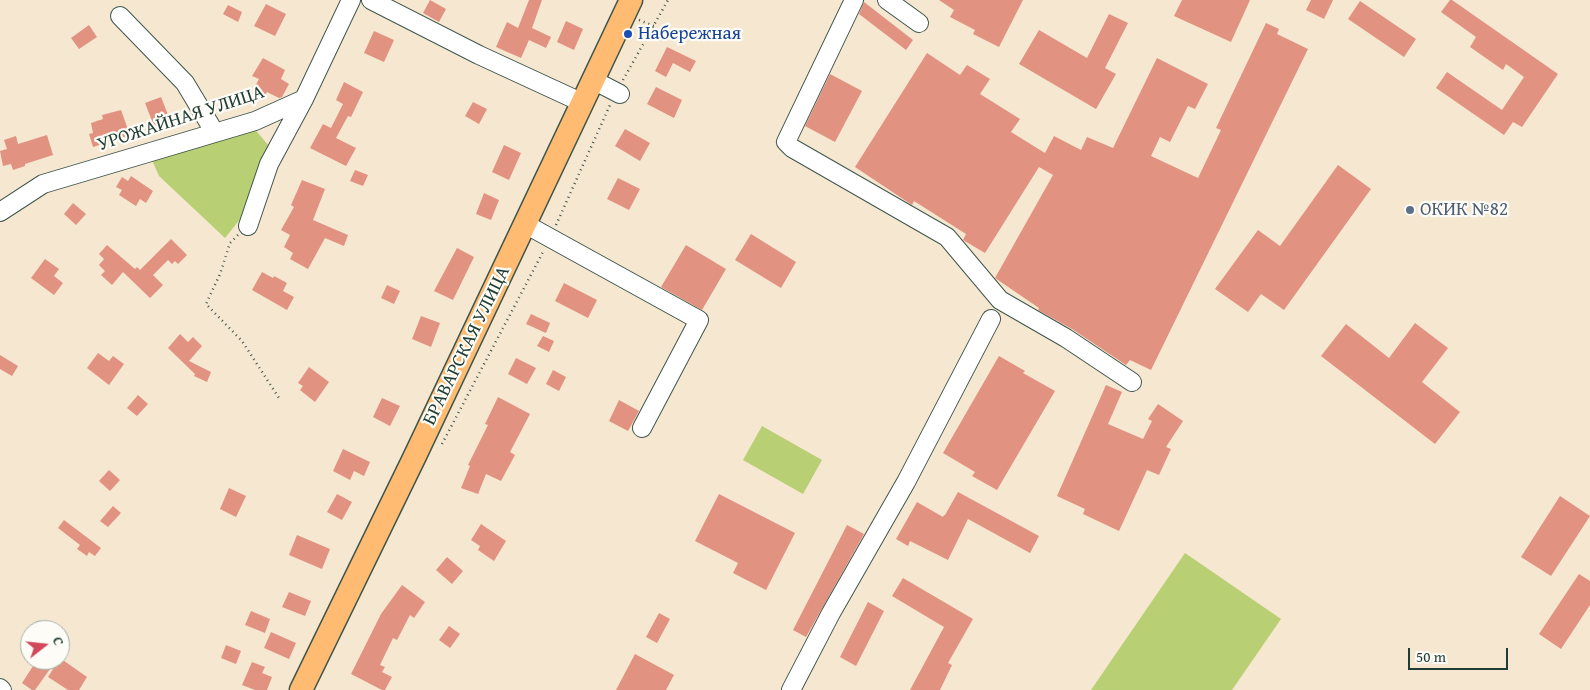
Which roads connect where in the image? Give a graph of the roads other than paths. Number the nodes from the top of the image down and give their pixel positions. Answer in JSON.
{"nodes":[{"id":1,"x":351,"y":0,"type":"edge"},
{"id":2,"x":371,"y":0,"type":"edge"},
{"id":3,"x":854,"y":0,"type":"edge"},
{"id":4,"x":887,"y":0,"type":"edge"},
{"id":5,"x":635,"y":10,"type":"edge"},
{"id":6,"x":120,"y":16,"type":"dead end"},
{"id":7,"x":919,"y":23,"type":"dead end"},
{"id":8,"x":593,"y":80,"type":"junction"},
{"id":9,"x":618,"y":93,"type":"road end"},
{"id":10,"x":304,"y":99,"type":"junction"},
{"id":11,"x":583,"y":103,"type":"junction"},
{"id":12,"x":215,"y":133,"type":"junction"},
{"id":13,"x":0,"y":212,"type":"edge"},
{"id":14,"x":525,"y":224,"type":"junction"},
{"id":15,"x":248,"y":226,"type":"road end"},
{"id":16,"x":991,"y":318,"type":"dead end"},
{"id":17,"x":1132,"y":382,"type":"dead end"},
{"id":18,"x":642,"y":428,"type":"dead end"},
{"id":19,"x":301,"y":690,"type":"edge"},
{"id":20,"x":791,"y":690,"type":"edge"}],
"edges":[{"from":1,"to":10,"type":"street"},
{"from":2,"to":11,"type":"street"},
{"from":3,"to":17,"type":"street"},
{"from":4,"to":7,"type":"street"},
{"from":5,"to":8,"type":"main road","name":"БРАВАРСКАЯ УЛИЦА"},
{"from":6,"to":12,"type":"street"},
{"from":8,"to":9,"type":"street"},
{"from":8,"to":11,"type":"main road","name":"БРАВАРСКАЯ УЛИЦА"},
{"from":10,"to":12,"type":"street","name":"УРОЖАЙНАЯ УЛИЦА"},
{"from":10,"to":15,"type":"street"},
{"from":11,"to":14,"type":"main road","name":"БРАВАРСКАЯ УЛИЦА"},
{"from":12,"to":13,"type":"street","name":"УРОЖАЙНАЯ УЛИЦА"},
{"from":14,"to":18,"type":"street"},
{"from":14,"to":19,"type":"main road","name":"БРАВАРСКАЯ УЛИЦА"},
{"from":16,"to":20,"type":"street"}]}
